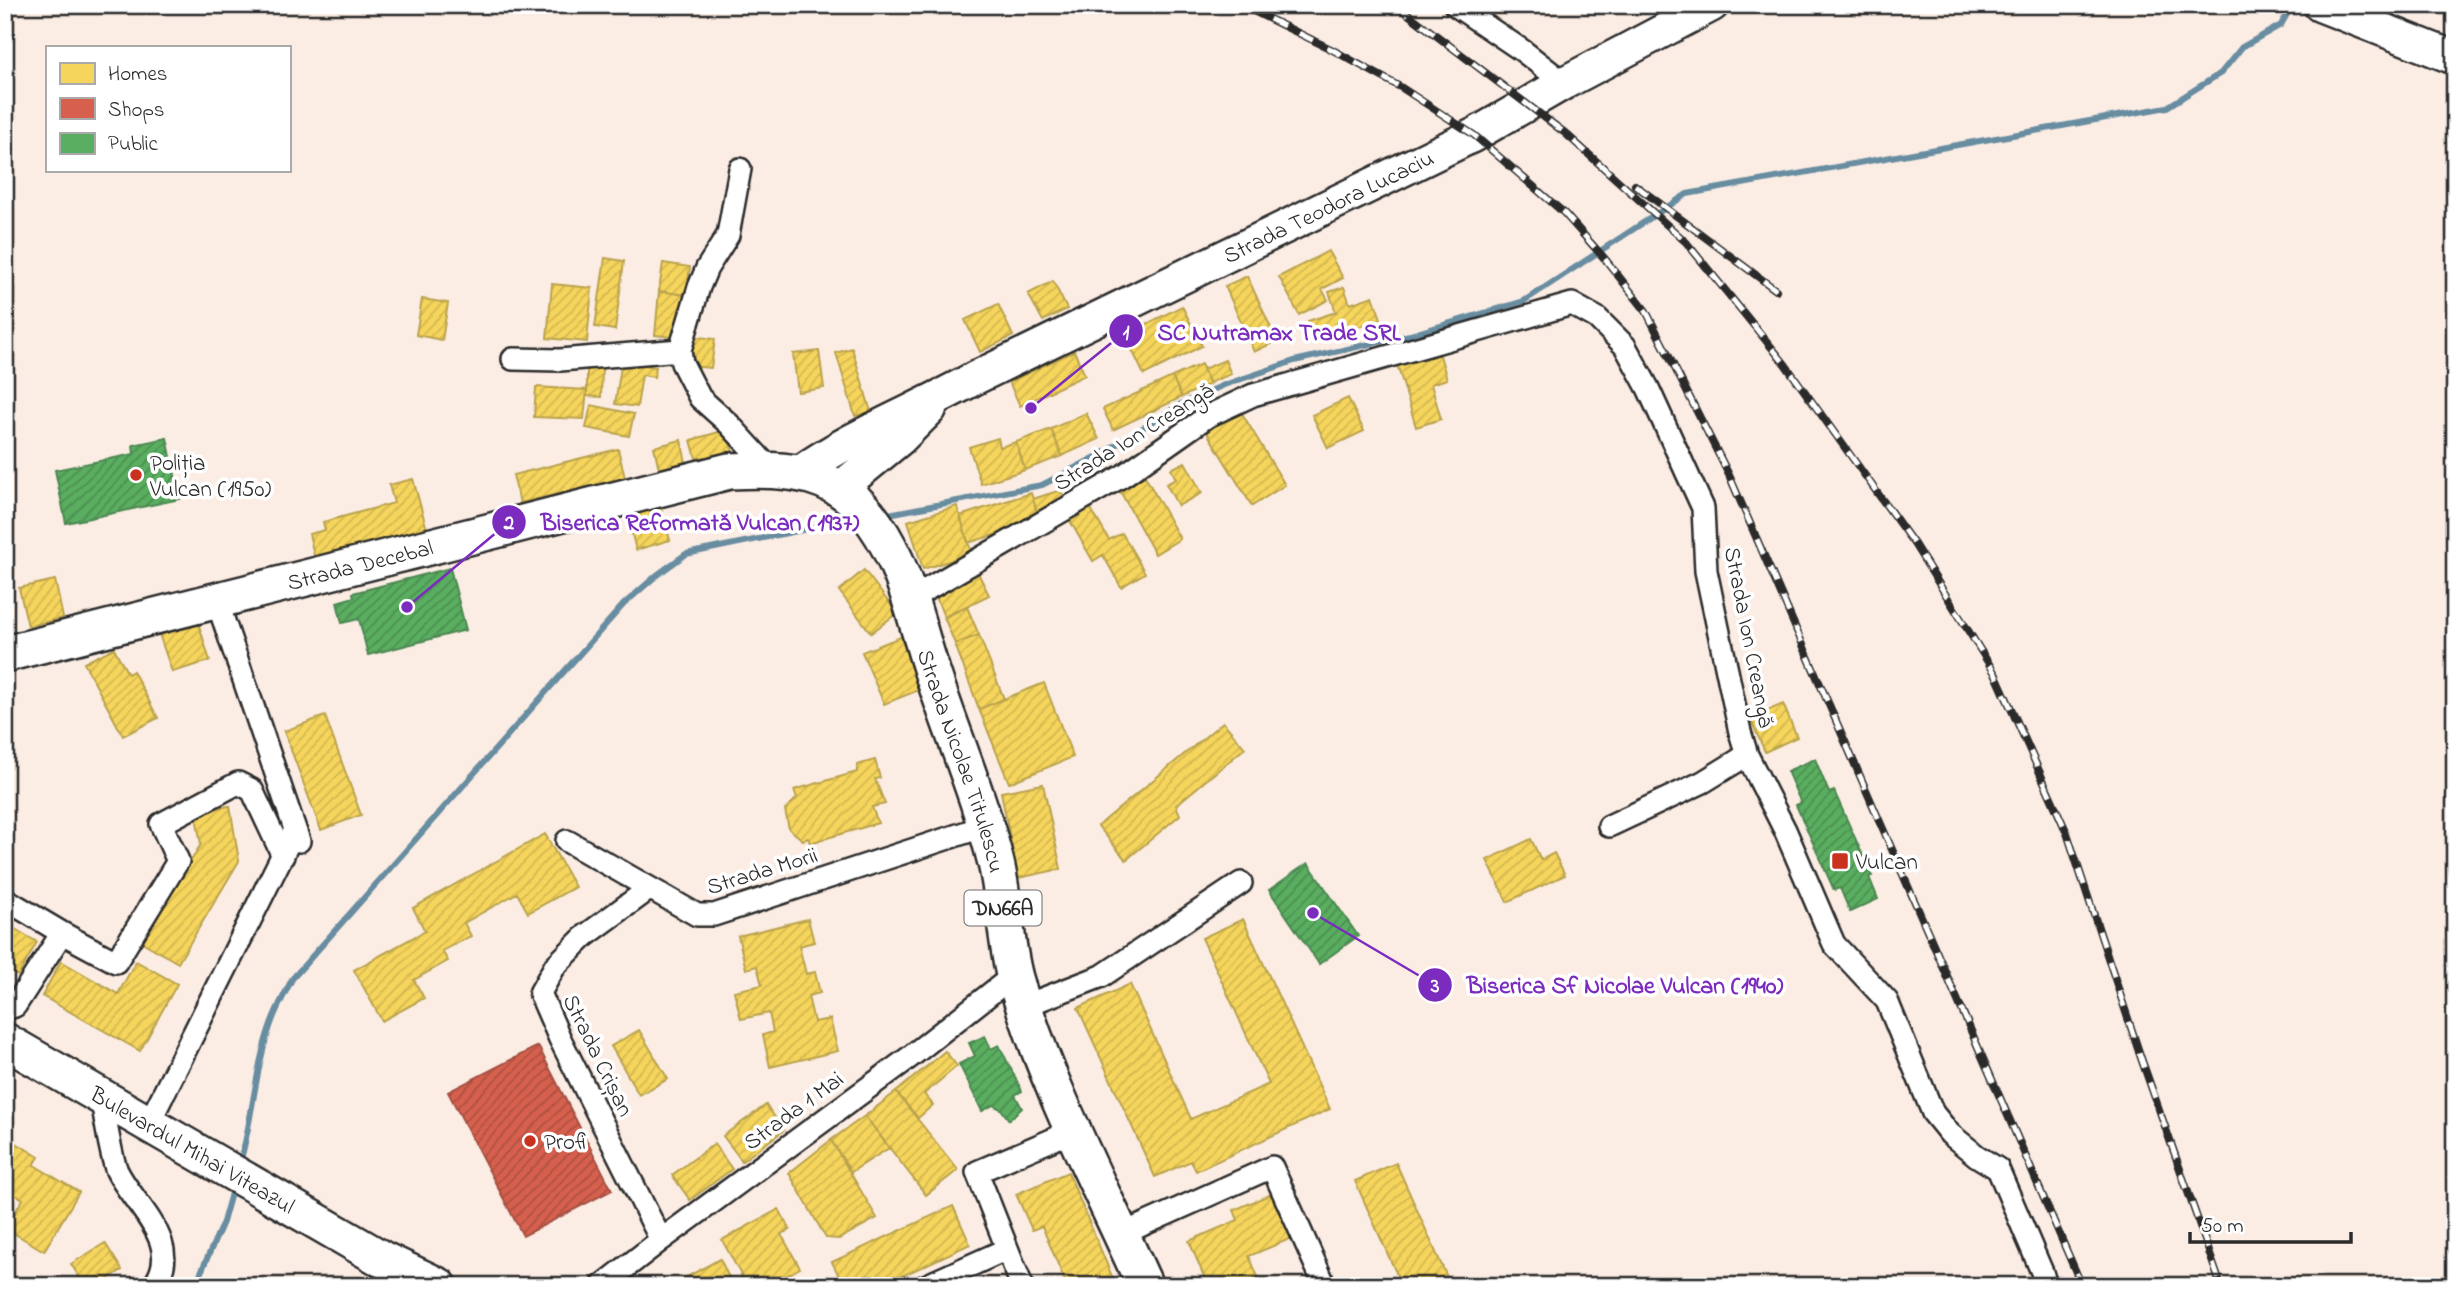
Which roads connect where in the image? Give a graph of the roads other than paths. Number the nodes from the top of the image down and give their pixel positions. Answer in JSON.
{"nodes":[{"id":1,"x":1455,"y":5,"type":"edge"},
{"id":2,"x":1712,"y":5,"type":"edge"},
{"id":3,"x":2320,"y":5,"type":"edge"},
{"id":4,"x":2455,"y":58,"type":"edge"},
{"id":5,"x":1564,"y":83,"type":"junction"},
{"id":6,"x":740,"y":169,"type":"dead end"},
{"id":7,"x":680,"y":349,"type":"junction"},
{"id":8,"x":513,"y":359,"type":"dead end"},
{"id":9,"x":939,"y":398,"type":"junction"},
{"id":10,"x":784,"y":471,"type":"junction"},
{"id":11,"x":860,"y":508,"type":"junction"},
{"id":12,"x":912,"y":598,"type":"junction"},
{"id":13,"x":217,"y":601,"type":"junction"},
{"id":14,"x":5,"y":654,"type":"edge"},
{"id":15,"x":1747,"y":755,"type":"junction"},
{"id":16,"x":985,"y":826,"type":"junction"},
{"id":17,"x":1609,"y":826,"type":"dead end"},
{"id":18,"x":567,"y":841,"type":"dead end"},
{"id":19,"x":292,"y":843,"type":"junction"},
{"id":20,"x":1241,"y":883,"type":"dead end"},
{"id":21,"x":649,"y":889,"type":"junction"},
{"id":22,"x":5,"y":900,"type":"edge"},
{"id":23,"x":62,"y":933,"type":"junction"},
{"id":24,"x":1019,"y":990,"type":"junction"},
{"id":25,"x":5,"y":1009,"type":"edge"},
{"id":26,"x":5,"y":1041,"type":"edge"},
{"id":27,"x":102,"y":1096,"type":"junction"},
{"id":28,"x":149,"y":1123,"type":"junction"},
{"id":29,"x":1075,"y":1130,"type":"junction"},
{"id":30,"x":1122,"y":1234,"type":"junction"},
{"id":31,"x":661,"y":1240,"type":"junction"},
{"id":32,"x":1007,"y":1249,"type":"junction"},
{"id":33,"x":382,"y":1259,"type":"junction"},
{"id":34,"x":153,"y":1286,"type":"edge"},
{"id":35,"x":405,"y":1286,"type":"edge"},
{"id":36,"x":439,"y":1286,"type":"edge"},
{"id":37,"x":601,"y":1286,"type":"edge"},
{"id":38,"x":925,"y":1286,"type":"edge"},
{"id":39,"x":1022,"y":1286,"type":"edge"},
{"id":40,"x":1145,"y":1286,"type":"edge"},
{"id":41,"x":1325,"y":1286,"type":"edge"},
{"id":42,"x":2046,"y":1286,"type":"edge"}],
"edges":[{"from":1,"to":5,"type":"street"},
{"from":2,"to":5,"type":"main road","name":"Strada Teodora Lucaciu"},
{"from":3,"to":4,"type":"main road"},
{"from":5,"to":9,"type":"main road","name":"Strada Teodora Lucaciu"},
{"from":6,"to":7,"type":"street"},
{"from":7,"to":8,"type":"street"},
{"from":7,"to":10,"type":"street"},
{"from":9,"to":10,"type":"main road","name":"Strada Teodora Lucaciu"},
{"from":9,"to":11,"type":"main road","name":"Strada Teodora Lucaciu"},
{"from":10,"to":11,"type":"main road"},
{"from":10,"to":13,"type":"main road","name":"Strada Decebal"},
{"from":11,"to":12,"type":"main road","name":"Strada Nicolae Titulescu","number":"DN66A"},
{"from":12,"to":15,"type":"street","name":"Strada Ion Creangă"},
{"from":12,"to":16,"type":"main road","name":"Strada Nicolae Titulescu","number":"DN66A"},
{"from":13,"to":14,"type":"main road","name":"Strada Decebal"},
{"from":13,"to":19,"type":"street"},
{"from":15,"to":17,"type":"street"},
{"from":15,"to":42,"type":"street","name":"Strada Ion Creangă"},
{"from":16,"to":21,"type":"street","name":"Strada Morii"},
{"from":16,"to":24,"type":"main road","name":"Strada Nicolae Titulescu","number":"DN66A"},
{"from":18,"to":21,"type":"street","name":"Strada Morii"},
{"from":19,"to":23,"type":"street"},
{"from":19,"to":28,"type":"street"},
{"from":20,"to":24,"type":"street","name":"Strada 1 Mai"},
{"from":21,"to":31,"type":"street","name":"Strada Crișan"},
{"from":22,"to":23,"type":"street"},
{"from":23,"to":25,"type":"street"},
{"from":24,"to":29,"type":"main road","name":"Strada Nicolae Titulescu","number":"DN66A"},
{"from":24,"to":31,"type":"street","name":"Strada 1 Mai"},
{"from":26,"to":27,"type":"main road","name":"Bulevardul Mihai Viteazul"},
{"from":27,"to":28,"type":"main road","name":"Bulevardul Mihai Viteazul"},
{"from":27,"to":34,"type":"street"},
{"from":28,"to":33,"type":"main road","name":"Bulevardul Mihai Viteazul"},
{"from":29,"to":30,"type":"main road","name":"Strada Nicolae Titulescu","number":"DN66A"},
{"from":29,"to":32,"type":"street"},
{"from":30,"to":40,"type":"main road","name":"Strada Nicolae Titulescu","number":"DN66A"},
{"from":30,"to":41,"type":"street"},
{"from":31,"to":37,"type":"street","name":"Strada 1 Mai"},
{"from":32,"to":38,"type":"street"},
{"from":32,"to":39,"type":"street"},
{"from":33,"to":35,"type":"main road","name":"Bulevardul Mihai Viteazul"},
{"from":33,"to":36,"type":"main road","name":"Bulevardul Mihai Viteazul"}]}
